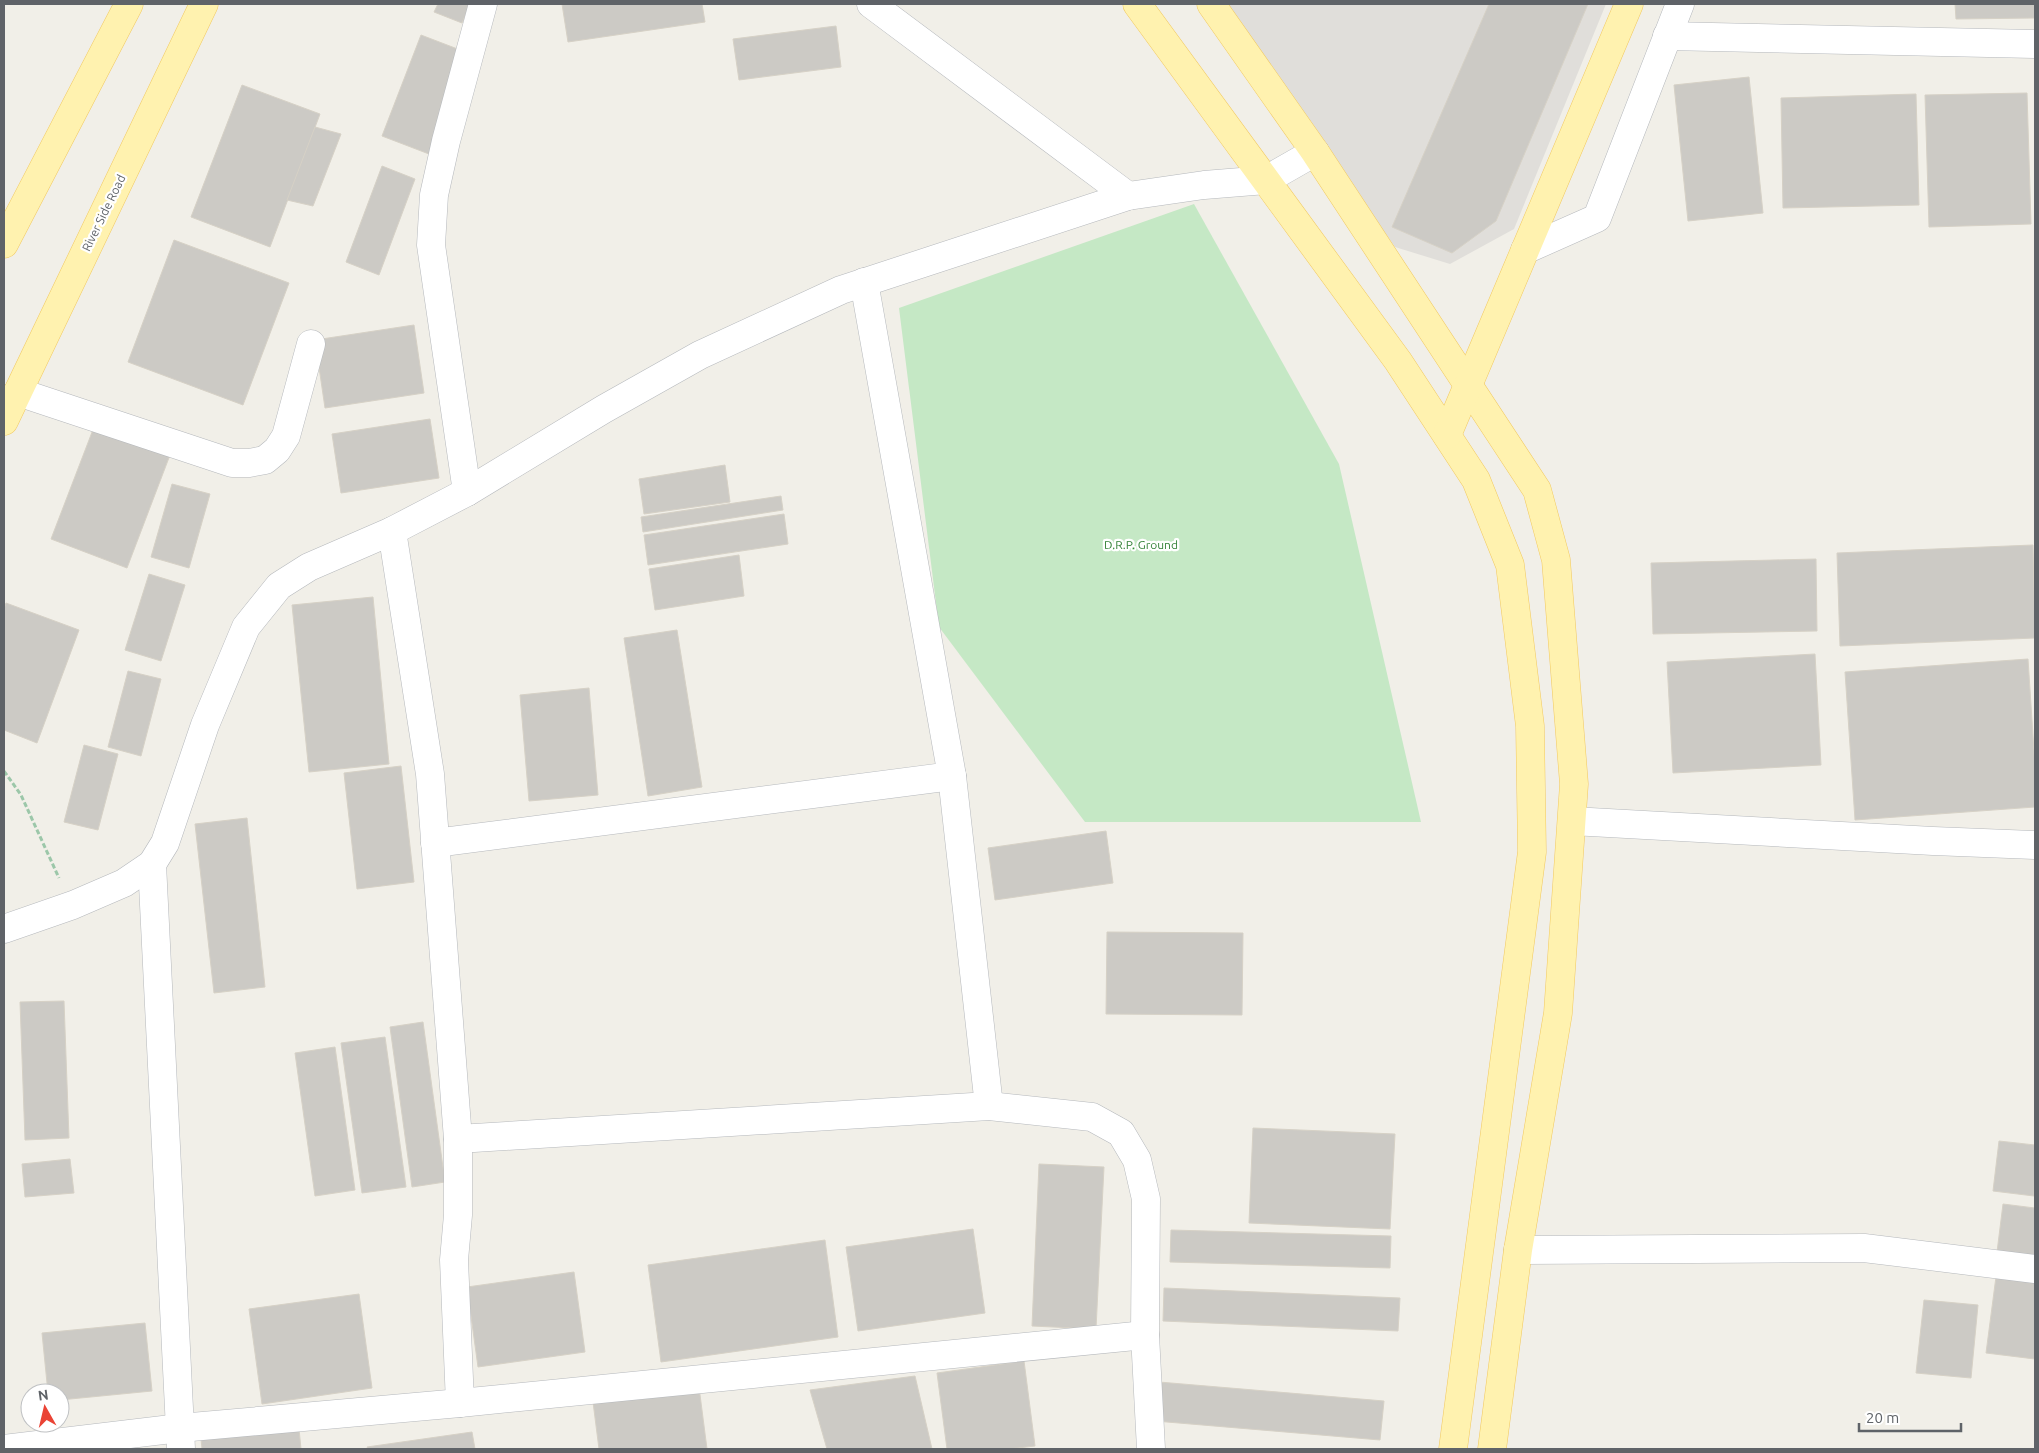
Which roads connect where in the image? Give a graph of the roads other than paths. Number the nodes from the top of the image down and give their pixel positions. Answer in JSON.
{"nodes":[{"id":1,"x":129,"y":4,"type":"edge"},
{"id":2,"x":204,"y":4,"type":"edge"},
{"id":3,"x":483,"y":4,"type":"edge"},
{"id":4,"x":871,"y":4,"type":"edge"},
{"id":5,"x":1137,"y":4,"type":"edge"},
{"id":6,"x":1211,"y":4,"type":"edge"},
{"id":7,"x":1630,"y":4,"type":"edge"},
{"id":8,"x":1680,"y":4,"type":"edge"},
{"id":9,"x":1667,"y":36,"type":"junction"},
{"id":10,"x":2035,"y":44,"type":"edge"},
{"id":11,"x":1315,"y":152,"type":"junction"},
{"id":12,"x":1266,"y":180,"type":"junction"},
{"id":13,"x":1128,"y":196,"type":"junction"},
{"id":14,"x":4,"y":244,"type":"edge"},
{"id":15,"x":1525,"y":250,"type":"junction"},
{"id":16,"x":864,"y":282,"type":"junction"},
{"id":17,"x":311,"y":344,"type":"dead end"},
{"id":18,"x":1468,"y":386,"type":"junction"},
{"id":19,"x":18,"y":392,"type":"junction"},
{"id":20,"x":4,"y":421,"type":"edge"},
{"id":21,"x":1447,"y":435,"type":"junction"},
{"id":22,"x":467,"y":492,"type":"junction"},
{"id":23,"x":392,"y":531,"type":"junction"},
{"id":24,"x":952,"y":776,"type":"junction"},
{"id":25,"x":1572,"y":821,"type":"junction"},
{"id":26,"x":435,"y":843,"type":"junction"},
{"id":27,"x":2035,"y":845,"type":"edge"},
{"id":28,"x":152,"y":864,"type":"junction"},
{"id":29,"x":4,"y":929,"type":"edge"},
{"id":30,"x":990,"y":1106,"type":"junction"},
{"id":31,"x":458,"y":1139,"type":"junction"},
{"id":32,"x":1518,"y":1250,"type":"junction"},
{"id":33,"x":2035,"y":1269,"type":"edge"},
{"id":34,"x":1145,"y":1335,"type":"junction"},
{"id":35,"x":460,"y":1402,"type":"junction"},
{"id":36,"x":180,"y":1438,"type":"edge"},
{"id":37,"x":4,"y":1449,"type":"edge"},
{"id":38,"x":1151,"y":1449,"type":"edge"},
{"id":39,"x":1454,"y":1449,"type":"edge"},
{"id":40,"x":1492,"y":1449,"type":"edge"}],
"edges":[{"from":1,"to":14,"type":"main road"},
{"from":2,"to":19,"type":"main road","name":"River Side Road"},
{"from":3,"to":22,"type":"street"},
{"from":4,"to":13,"type":"street"},
{"from":5,"to":12,"type":"main road"},
{"from":6,"to":11,"type":"main road"},
{"from":7,"to":15,"type":"main road"},
{"from":8,"to":9,"type":"street"},
{"from":9,"to":10,"type":"street"},
{"from":9,"to":15,"type":"street"},
{"from":11,"to":12,"type":"street"},
{"from":11,"to":18,"type":"main road"},
{"from":12,"to":13,"type":"street"},
{"from":12,"to":21,"type":"main road"},
{"from":13,"to":16,"type":"street"},
{"from":15,"to":18,"type":"main road"},
{"from":16,"to":22,"type":"street"},
{"from":16,"to":24,"type":"street"},
{"from":17,"to":19,"type":"street"},
{"from":18,"to":21,"type":"main road"},
{"from":18,"to":25,"type":"main road"},
{"from":19,"to":20,"type":"main road","name":"River Side Road"},
{"from":21,"to":39,"type":"main road"},
{"from":22,"to":23,"type":"street"},
{"from":23,"to":26,"type":"street"},
{"from":23,"to":28,"type":"street"},
{"from":24,"to":26,"type":"street"},
{"from":24,"to":30,"type":"street"},
{"from":25,"to":27,"type":"street"},
{"from":25,"to":32,"type":"main road"},
{"from":26,"to":31,"type":"street"},
{"from":28,"to":29,"type":"street"},
{"from":28,"to":36,"type":"street"},
{"from":30,"to":31,"type":"street"},
{"from":30,"to":34,"type":"street"},
{"from":31,"to":35,"type":"street"},
{"from":32,"to":33,"type":"street"},
{"from":32,"to":40,"type":"main road"},
{"from":34,"to":35,"type":"street"},
{"from":34,"to":38,"type":"street"},
{"from":35,"to":36,"type":"street"},
{"from":36,"to":37,"type":"street"}]}
